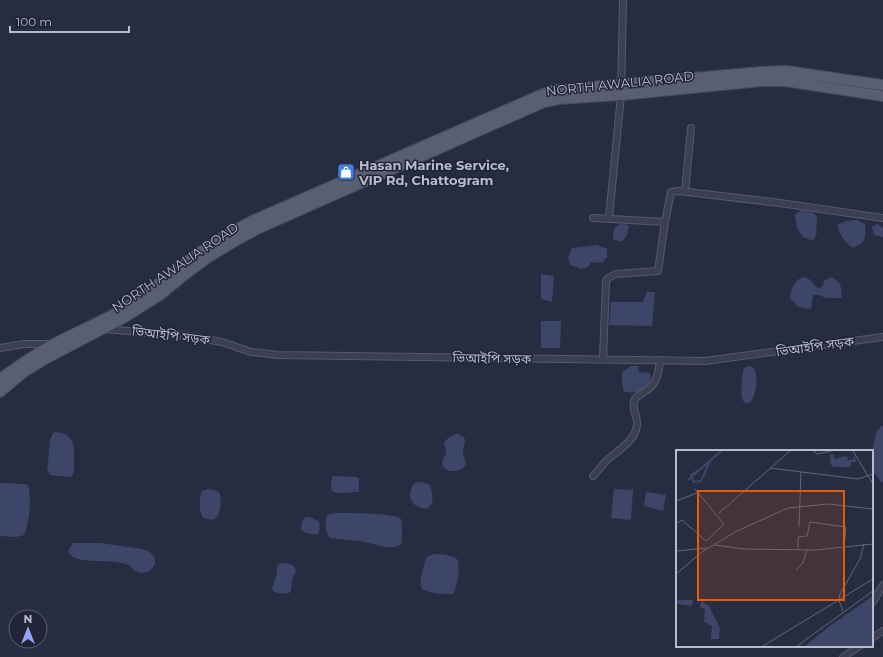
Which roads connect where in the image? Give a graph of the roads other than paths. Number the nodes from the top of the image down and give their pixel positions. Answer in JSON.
{"nodes":[{"id":1,"x":623,"y":0,"type":"edge"},
{"id":2,"x":883,"y":85,"type":"edge"},
{"id":3,"x":621,"y":90,"type":"junction"},
{"id":4,"x":883,"y":96,"type":"edge"},
{"id":5,"x":691,"y":128,"type":"dead end"},
{"id":6,"x":685,"y":192,"type":"junction"},
{"id":7,"x":593,"y":218,"type":"dead end"},
{"id":8,"x":609,"y":218,"type":"junction"},
{"id":9,"x":883,"y":218,"type":"edge"},
{"id":10,"x":665,"y":222,"type":"junction"},
{"id":11,"x":103,"y":329,"type":"junction"},
{"id":12,"x":883,"y":337,"type":"edge"},
{"id":13,"x":54,"y":344,"type":"junction"},
{"id":14,"x":0,"y":348,"type":"edge"},
{"id":15,"x":603,"y":359,"type":"junction"},
{"id":16,"x":660,"y":360,"type":"junction"},
{"id":17,"x":0,"y":379,"type":"edge"},
{"id":18,"x":0,"y":392,"type":"edge"},
{"id":19,"x":593,"y":476,"type":"dead end"},
{"id":20,"x":883,"y":585,"type":"edge"},
{"id":21,"x":873,"y":601,"type":"edge"},
{"id":22,"x":883,"y":631,"type":"edge"},
{"id":23,"x":873,"y":637,"type":"edge"},
{"id":24,"x":854,"y":648,"type":"edge"},
{"id":25,"x":843,"y":657,"type":"edge"},
{"id":26,"x":854,"y":657,"type":"edge"}],
"edges":[{"from":1,"to":3,"type":"street"},
{"from":2,"to":3,"type":"main road","name":"NORTH AWALIA ROAD"},
{"from":3,"to":4,"type":"main road","name":"NORTH AWALIA ROAD"},
{"from":3,"to":8,"type":"street"},
{"from":3,"to":11,"type":"main road","name":"NORTH AWALIA ROAD"},
{"from":3,"to":13,"type":"main road","name":"NORTH AWALIA ROAD"},
{"from":5,"to":6,"type":"street"},
{"from":6,"to":9,"type":"street"},
{"from":6,"to":10,"type":"street"},
{"from":7,"to":8,"type":"street"},
{"from":8,"to":10,"type":"street"},
{"from":10,"to":15,"type":"street"},
{"from":11,"to":15,"type":"street","name":"ভিআইপি সড়ক"},
{"from":11,"to":18,"type":"main road","name":"NORTH AWALIA ROAD"},
{"from":12,"to":16,"type":"street","name":"ভিআইপি সড়ক"},
{"from":13,"to":14,"type":"street"},
{"from":13,"to":17,"type":"main road","name":"NORTH AWALIA ROAD"},
{"from":15,"to":16,"type":"street","name":"ভিআইপি সড়ক"},
{"from":16,"to":19,"type":"street"},
{"from":20,"to":21,"type":"street"},
{"from":22,"to":23,"type":"street"},
{"from":24,"to":25,"type":"street"},
{"from":24,"to":26,"type":"street"}]}
